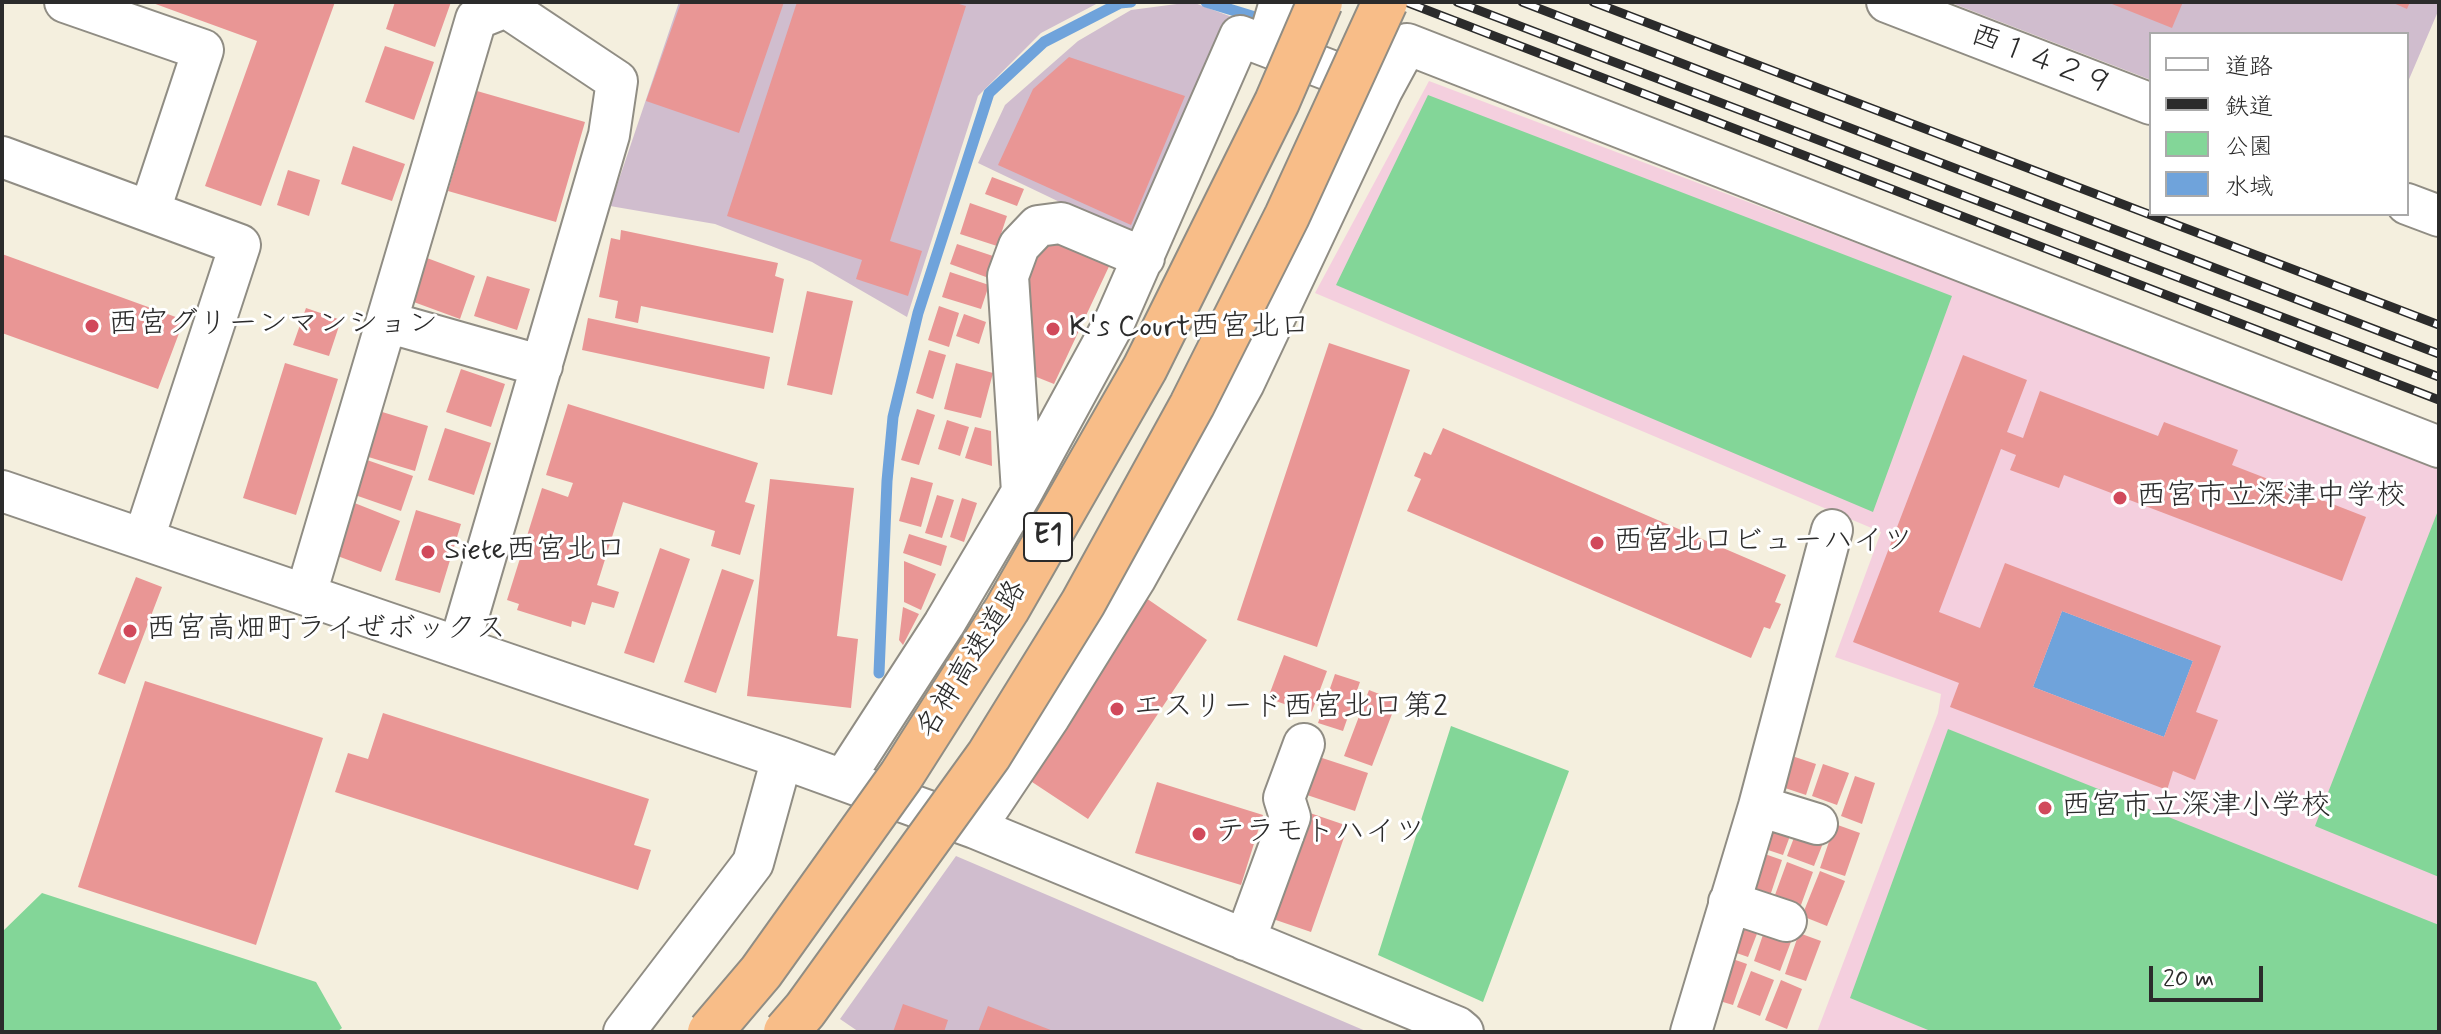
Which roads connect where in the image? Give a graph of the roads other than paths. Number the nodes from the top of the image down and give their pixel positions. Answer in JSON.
{"nodes":[{"id":1,"x":65,"y":2,"type":"edge"},
{"id":2,"x":1280,"y":2,"type":"edge"},
{"id":3,"x":1320,"y":2,"type":"edge"},
{"id":4,"x":1385,"y":2,"type":"edge"},
{"id":5,"x":1887,"y":2,"type":"edge"},
{"id":6,"x":1254,"y":41,"type":"junction"},
{"id":7,"x":1382,"y":90,"type":"junction"},
{"id":8,"x":2149,"y":103,"type":"edge"},
{"id":9,"x":2,"y":157,"type":"edge"},
{"id":10,"x":2409,"y":205,"type":"edge"},
{"id":11,"x":150,"y":210,"type":"junction"},
{"id":12,"x":2439,"y":216,"type":"edge"},
{"id":13,"x":1144,"y":258,"type":"junction"},
{"id":14,"x":387,"y":322,"type":"junction"},
{"id":15,"x":542,"y":366,"type":"junction"},
{"id":16,"x":2439,"y":447,"type":"edge"},
{"id":17,"x":2,"y":491,"type":"edge"},
{"id":18,"x":1022,"y":492,"type":"junction"},
{"id":19,"x":1832,"y":530,"type":"dead end"},
{"id":20,"x":144,"y":538,"type":"junction"},
{"id":21,"x":306,"y":594,"type":"junction"},
{"id":22,"x":459,"y":647,"type":"junction"},
{"id":23,"x":1304,"y":744,"type":"dead end"},
{"id":24,"x":782,"y":758,"type":"junction"},
{"id":25,"x":843,"y":780,"type":"junction"},
{"id":26,"x":1759,"y":806,"type":"junction"},
{"id":27,"x":1817,"y":824,"type":"dead end"},
{"id":28,"x":975,"y":828,"type":"junction"},
{"id":29,"x":1729,"y":902,"type":"junction"},
{"id":30,"x":1786,"y":921,"type":"dead end"},
{"id":31,"x":1245,"y":940,"type":"junction"},
{"id":32,"x":624,"y":1032,"type":"edge"},
{"id":33,"x":710,"y":1032,"type":"edge"},
{"id":34,"x":786,"y":1032,"type":"edge"},
{"id":35,"x":1463,"y":1032,"type":"edge"},
{"id":36,"x":1691,"y":1032,"type":"edge"}],
"edges":[{"from":1,"to":11,"type":"street"},
{"from":2,"to":6,"type":"street"},
{"from":3,"to":33,"type":"highway","name":"名神高速道路","number":"E1","bridge":true},
{"from":4,"to":34,"type":"highway","name":"名神高速道路","number":"E1","bridge":true},
{"from":5,"to":8,"type":"street","name":"西１４２９"},
{"from":6,"to":7,"type":"street"},
{"from":6,"to":13,"type":"street"},
{"from":7,"to":16,"type":"street"},
{"from":7,"to":28,"type":"street"},
{"from":9,"to":11,"type":"street"},
{"from":10,"to":12,"type":"street"},
{"from":11,"to":20,"type":"street"},
{"from":13,"to":18,"type":"street"},
{"from":13,"to":18,"type":"street"},
{"from":14,"to":15,"type":"street"},
{"from":14,"to":15,"type":"street"},
{"from":14,"to":21,"type":"street"},
{"from":15,"to":22,"type":"street"},
{"from":17,"to":20,"type":"street"},
{"from":18,"to":25,"type":"street"},
{"from":19,"to":26,"type":"street"},
{"from":20,"to":21,"type":"street"},
{"from":21,"to":22,"type":"street"},
{"from":22,"to":24,"type":"street"},
{"from":23,"to":31,"type":"street"},
{"from":24,"to":25,"type":"street"},
{"from":24,"to":32,"type":"street"},
{"from":25,"to":28,"type":"street"},
{"from":26,"to":27,"type":"street"},
{"from":26,"to":29,"type":"street"},
{"from":28,"to":31,"type":"street"},
{"from":29,"to":30,"type":"street"},
{"from":29,"to":36,"type":"street"},
{"from":31,"to":35,"type":"street"}]}
